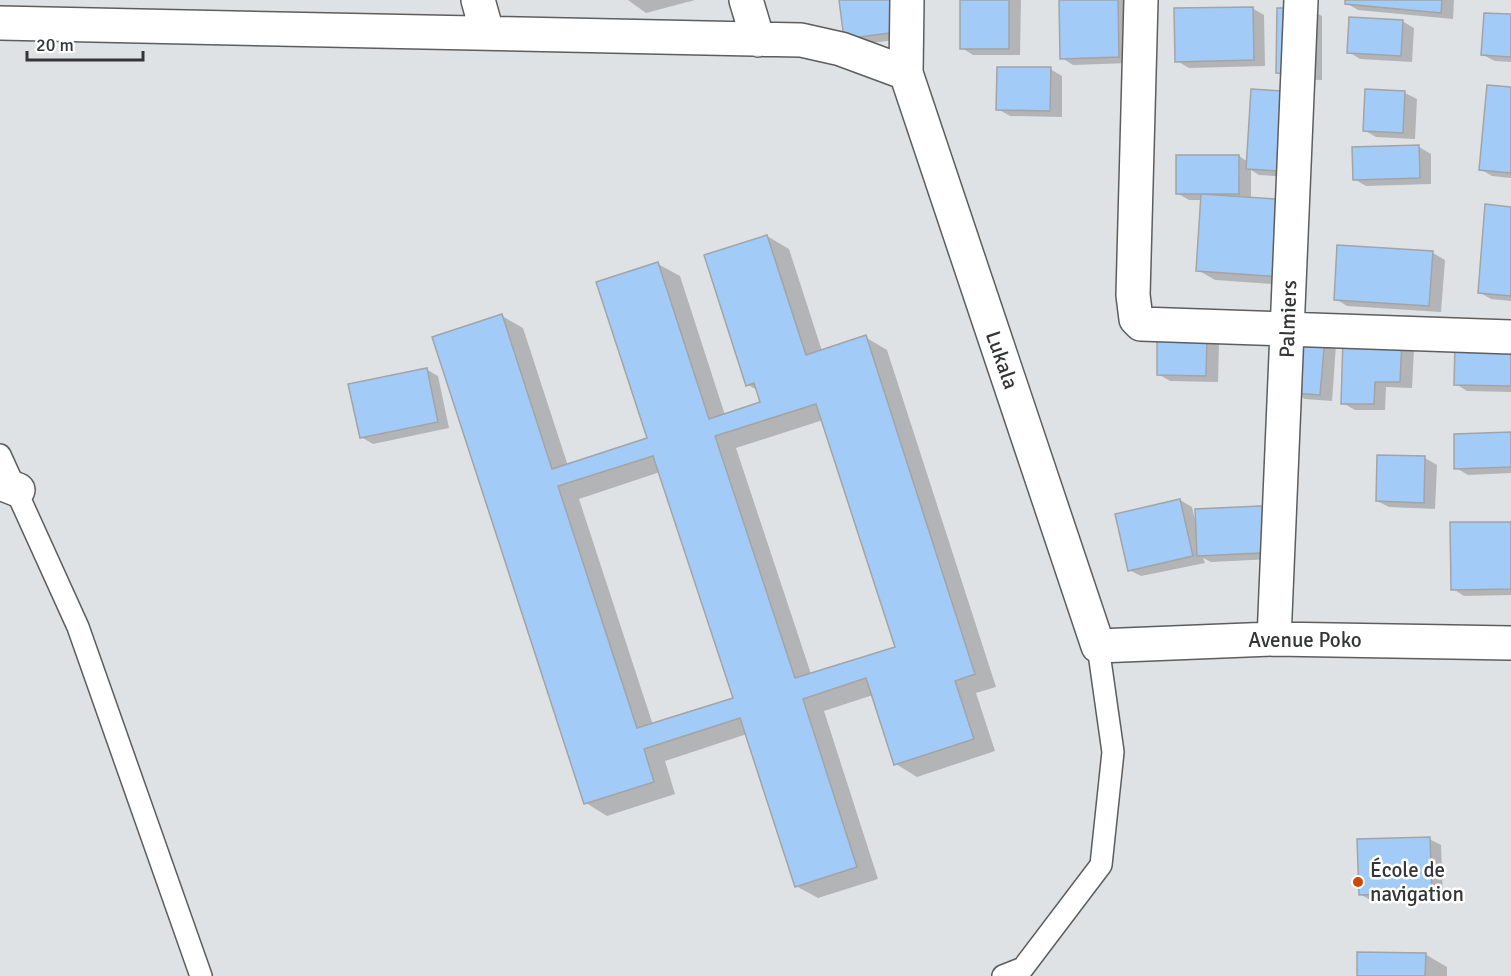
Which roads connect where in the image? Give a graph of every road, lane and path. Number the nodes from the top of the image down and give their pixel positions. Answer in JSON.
{"nodes":[{"id":1,"x":478,"y":0,"type":"edge"},
{"id":2,"x":746,"y":0,"type":"edge"},
{"id":3,"x":907,"y":0,"type":"edge"},
{"id":4,"x":1141,"y":0,"type":"edge"},
{"id":5,"x":1301,"y":0,"type":"edge"},
{"id":6,"x":226,"y":14,"type":"edge"},
{"id":7,"x":0,"y":23,"type":"edge"},
{"id":8,"x":487,"y":32,"type":"junction"},
{"id":9,"x":758,"y":40,"type":"junction"},
{"id":10,"x":906,"y":74,"type":"junction"},
{"id":11,"x":1288,"y":328,"type":"junction"},
{"id":12,"x":1511,"y":337,"type":"edge"},
{"id":13,"x":0,"y":455,"type":"edge"},
{"id":14,"x":9,"y":486,"type":"edge"},
{"id":15,"x":1274,"y":639,"type":"junction"},
{"id":16,"x":1511,"y":643,"type":"edge"},
{"id":17,"x":1098,"y":646,"type":"junction"},
{"id":18,"x":201,"y":976,"type":"edge"},
{"id":19,"x":1003,"y":976,"type":"edge"}],
"edges":[{"from":1,"to":8,"type":"street"},
{"from":2,"to":9,"type":"street"},
{"from":3,"to":10,"type":"street","name":"Lukala"},
{"from":4,"to":11,"type":"street"},
{"from":5,"to":11,"type":"street","name":"Palmiers"},
{"from":6,"to":7,"type":"street"},
{"from":6,"to":8,"type":"street"},
{"from":8,"to":9,"type":"street"},
{"from":9,"to":10,"type":"street"},
{"from":10,"to":17,"type":"street","name":"Lukala"},
{"from":11,"to":12,"type":"street"},
{"from":11,"to":15,"type":"street","name":"Palmiers"},
{"from":13,"to":14,"type":"lane"},
{"from":14,"to":18,"type":"lane"},
{"from":15,"to":16,"type":"street","name":"Avenue Poko"},
{"from":15,"to":17,"type":"street","name":"Avenue Poko"},
{"from":17,"to":19,"type":"lane"}]}
